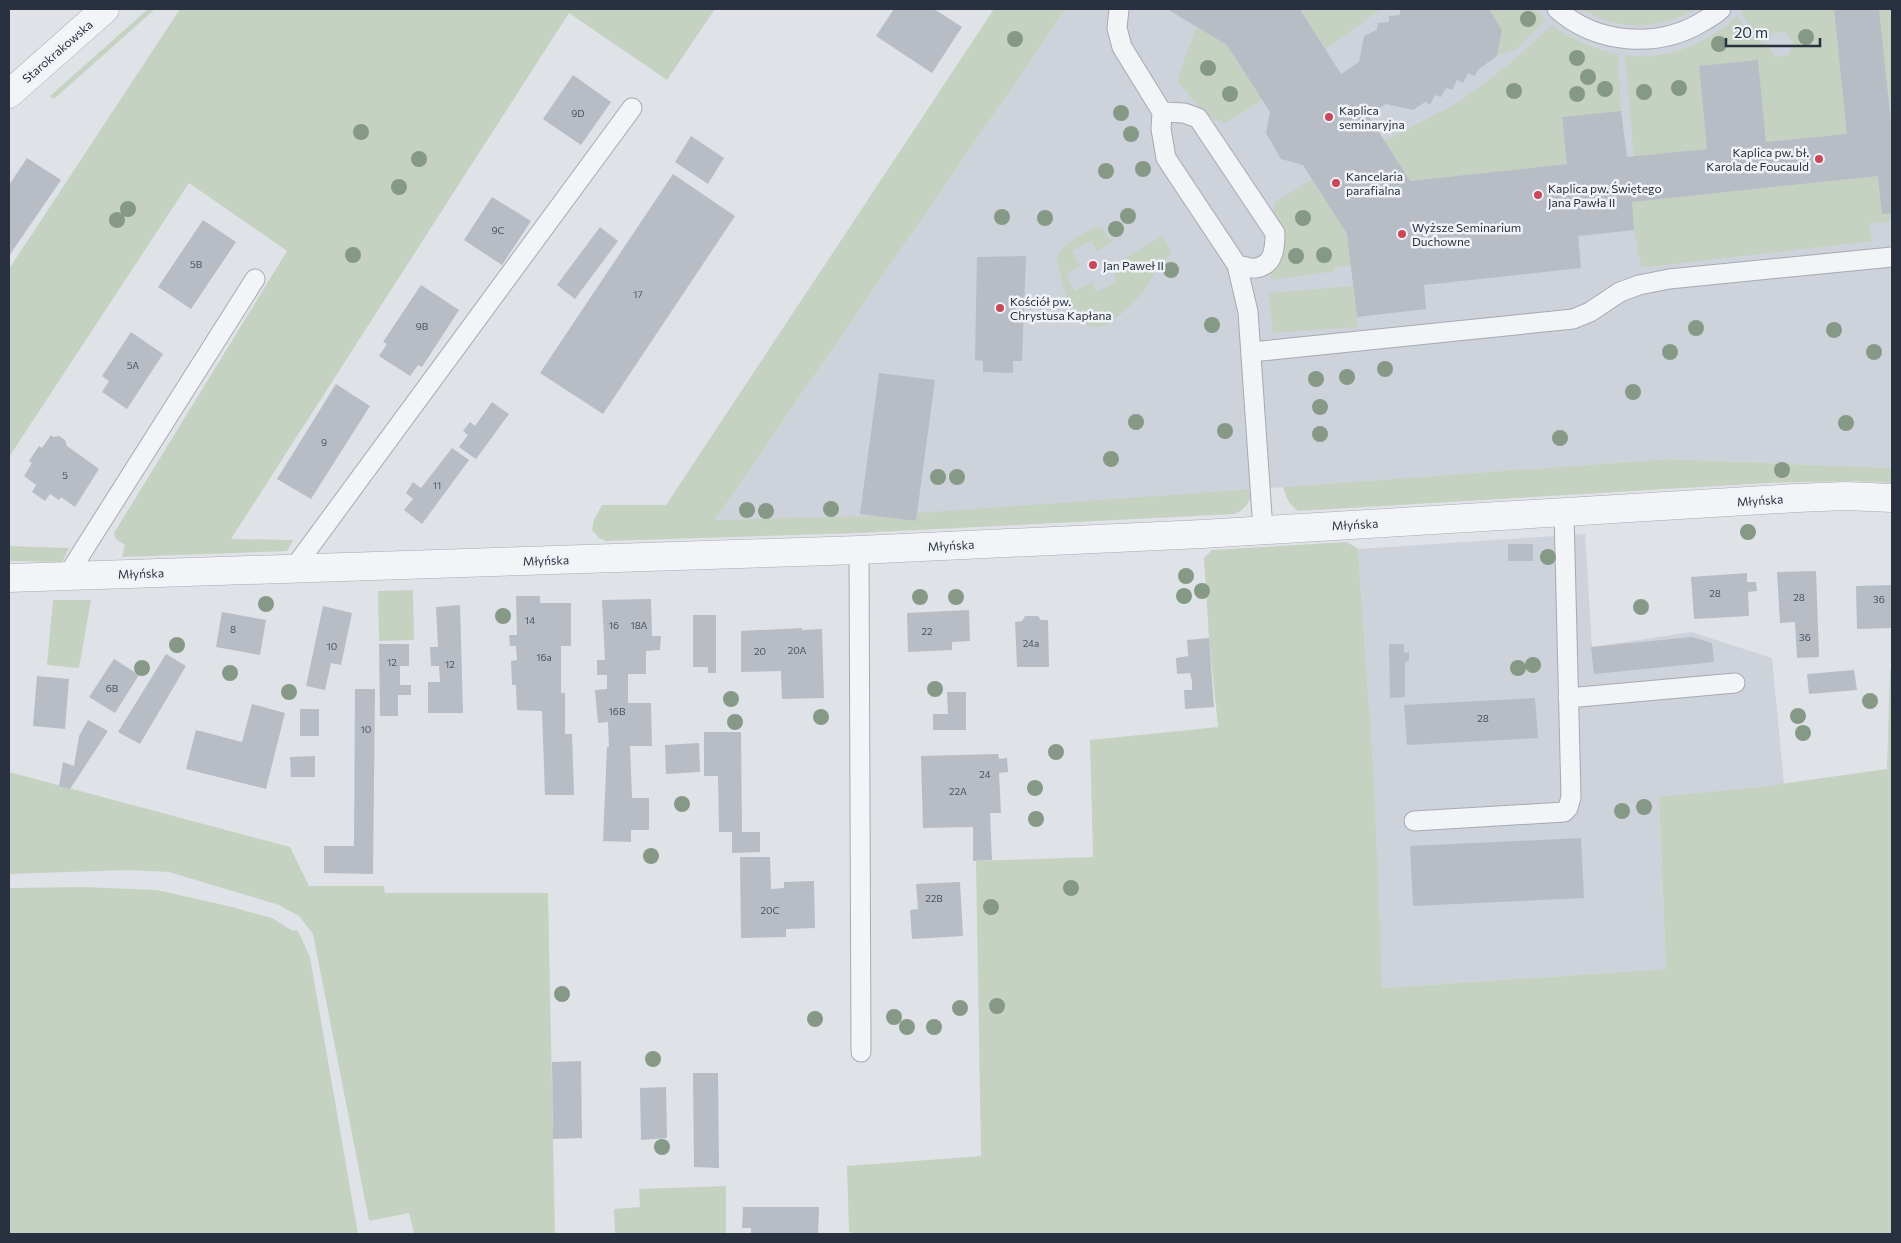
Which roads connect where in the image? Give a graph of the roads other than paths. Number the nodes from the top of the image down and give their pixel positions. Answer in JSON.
{"nodes":[{"id":1,"x":105,"y":9,"type":"edge"},
{"id":2,"x":1119,"y":9,"type":"edge"},
{"id":3,"x":1556,"y":9,"type":"edge"},
{"id":4,"x":1721,"y":9,"type":"edge"},
{"id":5,"x":9,"y":94,"type":"edge"},
{"id":6,"x":632,"y":108,"type":"dead end"},
{"id":7,"x":1162,"y":112,"type":"junction"},
{"id":8,"x":1892,"y":257,"type":"edge"},
{"id":9,"x":1236,"y":265,"type":"junction"},
{"id":10,"x":255,"y":279,"type":"dead end"},
{"id":11,"x":1252,"y":352,"type":"junction"},
{"id":12,"x":1892,"y":498,"type":"edge"},
{"id":13,"x":1564,"y":513,"type":"junction"},
{"id":14,"x":1263,"y":530,"type":"junction"},
{"id":15,"x":858,"y":550,"type":"junction"},
{"id":16,"x":294,"y":568,"type":"junction"},
{"id":17,"x":67,"y":576,"type":"junction"},
{"id":18,"x":9,"y":578,"type":"edge"},
{"id":19,"x":1735,"y":683,"type":"dead end"},
{"id":20,"x":1568,"y":698,"type":"junction"},
{"id":21,"x":1414,"y":821,"type":"dead end"},
{"id":22,"x":861,"y":1052,"type":"dead end"}],
"edges":[{"from":1,"to":5,"type":"street","name":"Starokrakowska"},
{"from":2,"to":7,"type":"lane"},
{"from":3,"to":4,"type":"lane"},
{"from":6,"to":16,"type":"lane"},
{"from":7,"to":9,"type":"lane"},
{"from":7,"to":9,"type":"lane"},
{"from":8,"to":11,"type":"lane"},
{"from":9,"to":11,"type":"lane"},
{"from":10,"to":17,"type":"lane"},
{"from":11,"to":14,"type":"lane"},
{"from":12,"to":13,"type":"street","name":"Młyńska"},
{"from":13,"to":14,"type":"street","name":"Młyńska"},
{"from":13,"to":20,"type":"lane"},
{"from":14,"to":15,"type":"street","name":"Młyńska"},
{"from":15,"to":16,"type":"street","name":"Młyńska"},
{"from":15,"to":22,"type":"lane"},
{"from":16,"to":17,"type":"street","name":"Młyńska"},
{"from":17,"to":18,"type":"street","name":"Młyńska"},
{"from":19,"to":20,"type":"lane"},
{"from":20,"to":21,"type":"lane"}]}
